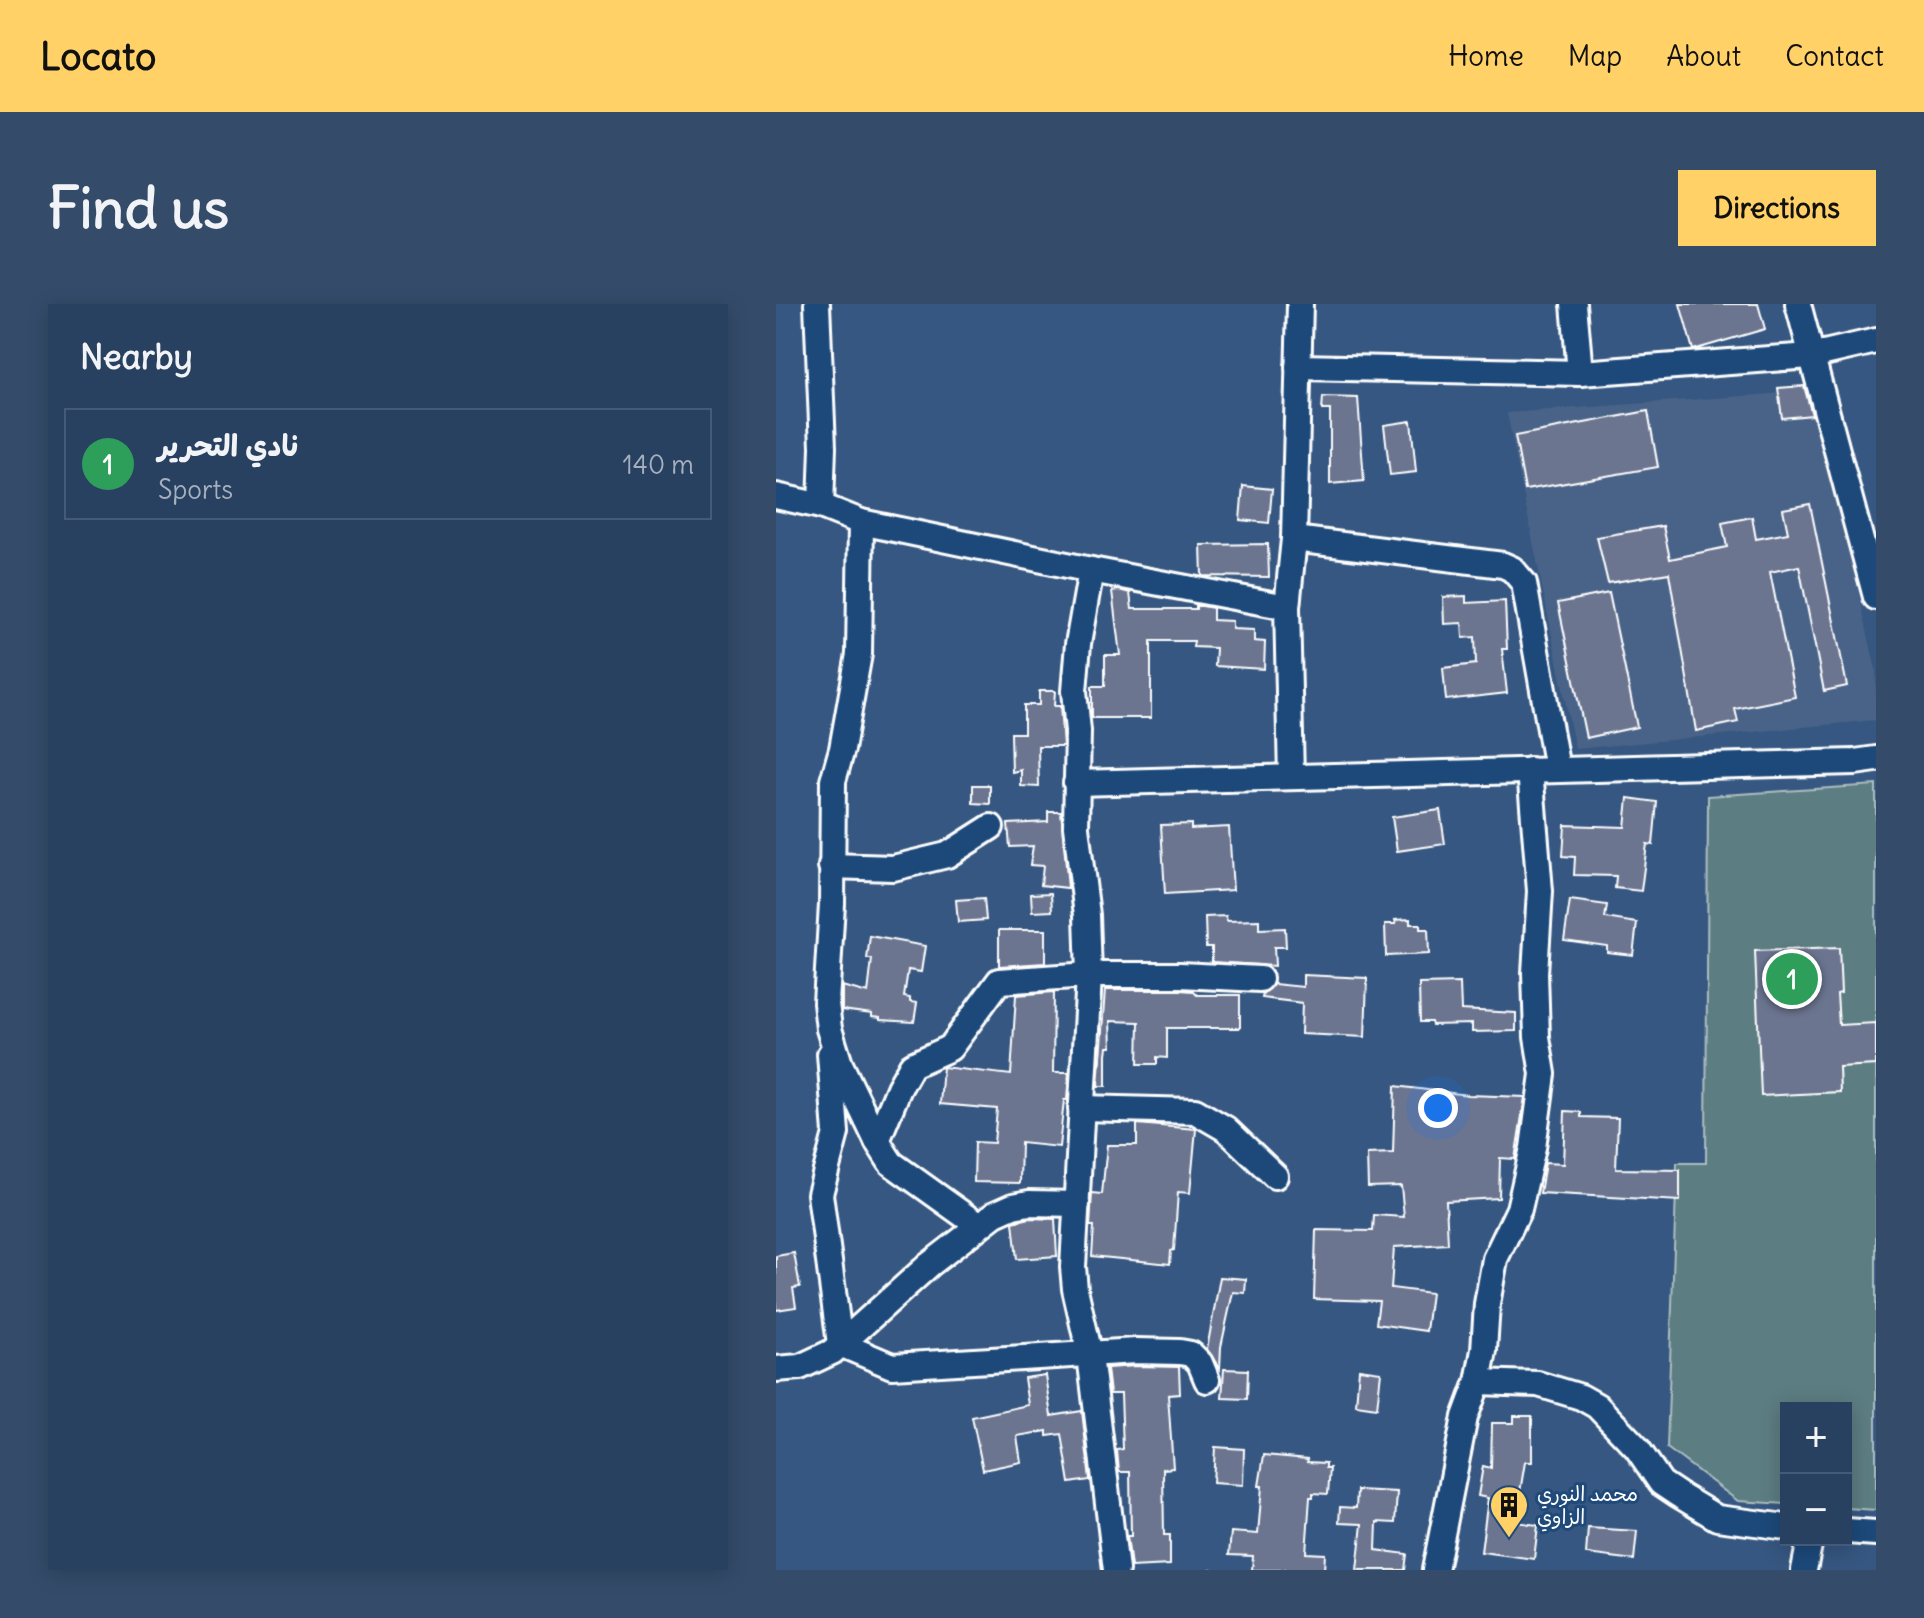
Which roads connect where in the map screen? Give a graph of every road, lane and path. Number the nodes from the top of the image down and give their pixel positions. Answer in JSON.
{"nodes":[{"id":1,"x":817,"y":304,"type":"edge"},
{"id":2,"x":1300,"y":304,"type":"edge"},
{"id":3,"x":1574,"y":304,"type":"edge"},
{"id":4,"x":1798,"y":304,"type":"edge"},
{"id":5,"x":1876,"y":341,"type":"edge"},
{"id":6,"x":1811,"y":356,"type":"junction"},
{"id":7,"x":1298,"y":367,"type":"junction"},
{"id":8,"x":1580,"y":373,"type":"junction"},
{"id":9,"x":776,"y":496,"type":"edge"},
{"id":10,"x":821,"y":506,"type":"junction"},
{"id":11,"x":861,"y":522,"type":"junction"},
{"id":12,"x":1294,"y":539,"type":"junction"},
{"id":13,"x":1091,"y":570,"type":"junction"},
{"id":14,"x":1876,"y":597,"type":"edge"},
{"id":15,"x":1287,"y":607,"type":"junction"},
{"id":16,"x":1876,"y":759,"type":"edge"},
{"id":17,"x":1557,"y":769,"type":"junction"},
{"id":18,"x":1530,"y":770,"type":"junction"},
{"id":19,"x":1291,"y":777,"type":"junction"},
{"id":20,"x":1076,"y":783,"type":"junction"},
{"id":21,"x":991,"y":827,"type":"dead end"},
{"id":22,"x":831,"y":866,"type":"junction"},
{"id":23,"x":1089,"y":975,"type":"junction"},
{"id":24,"x":1260,"y":979,"type":"dead end"},
{"id":25,"x":829,"y":1029,"type":"junction"},
{"id":26,"x":1081,"y":1108,"type":"junction"},
{"id":27,"x":877,"y":1141,"type":"junction"},
{"id":28,"x":1275,"y":1176,"type":"dead end"},
{"id":29,"x":1077,"y":1204,"type":"junction"},
{"id":30,"x":979,"y":1226,"type":"junction"},
{"id":31,"x":840,"y":1344,"type":"junction"},
{"id":32,"x":1090,"y":1355,"type":"junction"},
{"id":33,"x":776,"y":1369,"type":"edge"},
{"id":34,"x":1207,"y":1380,"type":"dead end"},
{"id":35,"x":1478,"y":1382,"type":"junction"},
{"id":36,"x":1780,"y":1526,"type":"edge"},
{"id":37,"x":1852,"y":1531,"type":"edge"},
{"id":38,"x":1876,"y":1533,"type":"edge"},
{"id":39,"x":1809,"y":1546,"type":"edge"},
{"id":40,"x":1116,"y":1570,"type":"edge"},
{"id":41,"x":1435,"y":1570,"type":"edge"},
{"id":42,"x":1804,"y":1570,"type":"edge"}],
"edges":[{"from":1,"to":10,"type":"street"},
{"from":2,"to":7,"type":"street"},
{"from":3,"to":8,"type":"street"},
{"from":4,"to":6,"type":"street"},
{"from":5,"to":6,"type":"street"},
{"from":6,"to":8,"type":"street"},
{"from":6,"to":14,"type":"street"},
{"from":7,"to":8,"type":"street"},
{"from":7,"to":12,"type":"street"},
{"from":9,"to":10,"type":"street"},
{"from":10,"to":11,"type":"street"},
{"from":11,"to":13,"type":"street"},
{"from":11,"to":22,"type":"street"},
{"from":12,"to":15,"type":"street"},
{"from":12,"to":17,"type":"street"},
{"from":13,"to":15,"type":"street"},
{"from":13,"to":20,"type":"street"},
{"from":15,"to":19,"type":"street"},
{"from":16,"to":17,"type":"street"},
{"from":17,"to":18,"type":"street"},
{"from":18,"to":19,"type":"street"},
{"from":18,"to":35,"type":"street"},
{"from":19,"to":20,"type":"street"},
{"from":20,"to":23,"type":"street"},
{"from":21,"to":22,"type":"street"},
{"from":22,"to":25,"type":"street"},
{"from":23,"to":24,"type":"street"},
{"from":23,"to":26,"type":"street"},
{"from":23,"to":27,"type":"street"},
{"from":25,"to":27,"type":"street"},
{"from":25,"to":31,"type":"street"},
{"from":26,"to":28,"type":"street"},
{"from":26,"to":29,"type":"street"},
{"from":27,"to":30,"type":"street"},
{"from":29,"to":30,"type":"street"},
{"from":29,"to":32,"type":"street"},
{"from":30,"to":31,"type":"street"},
{"from":31,"to":32,"type":"street"},
{"from":31,"to":33,"type":"street"},
{"from":32,"to":34,"type":"street"},
{"from":32,"to":40,"type":"street"},
{"from":35,"to":36,"type":"street"},
{"from":35,"to":41,"type":"street"},
{"from":37,"to":38,"type":"street"},
{"from":39,"to":42,"type":"street"}]}
